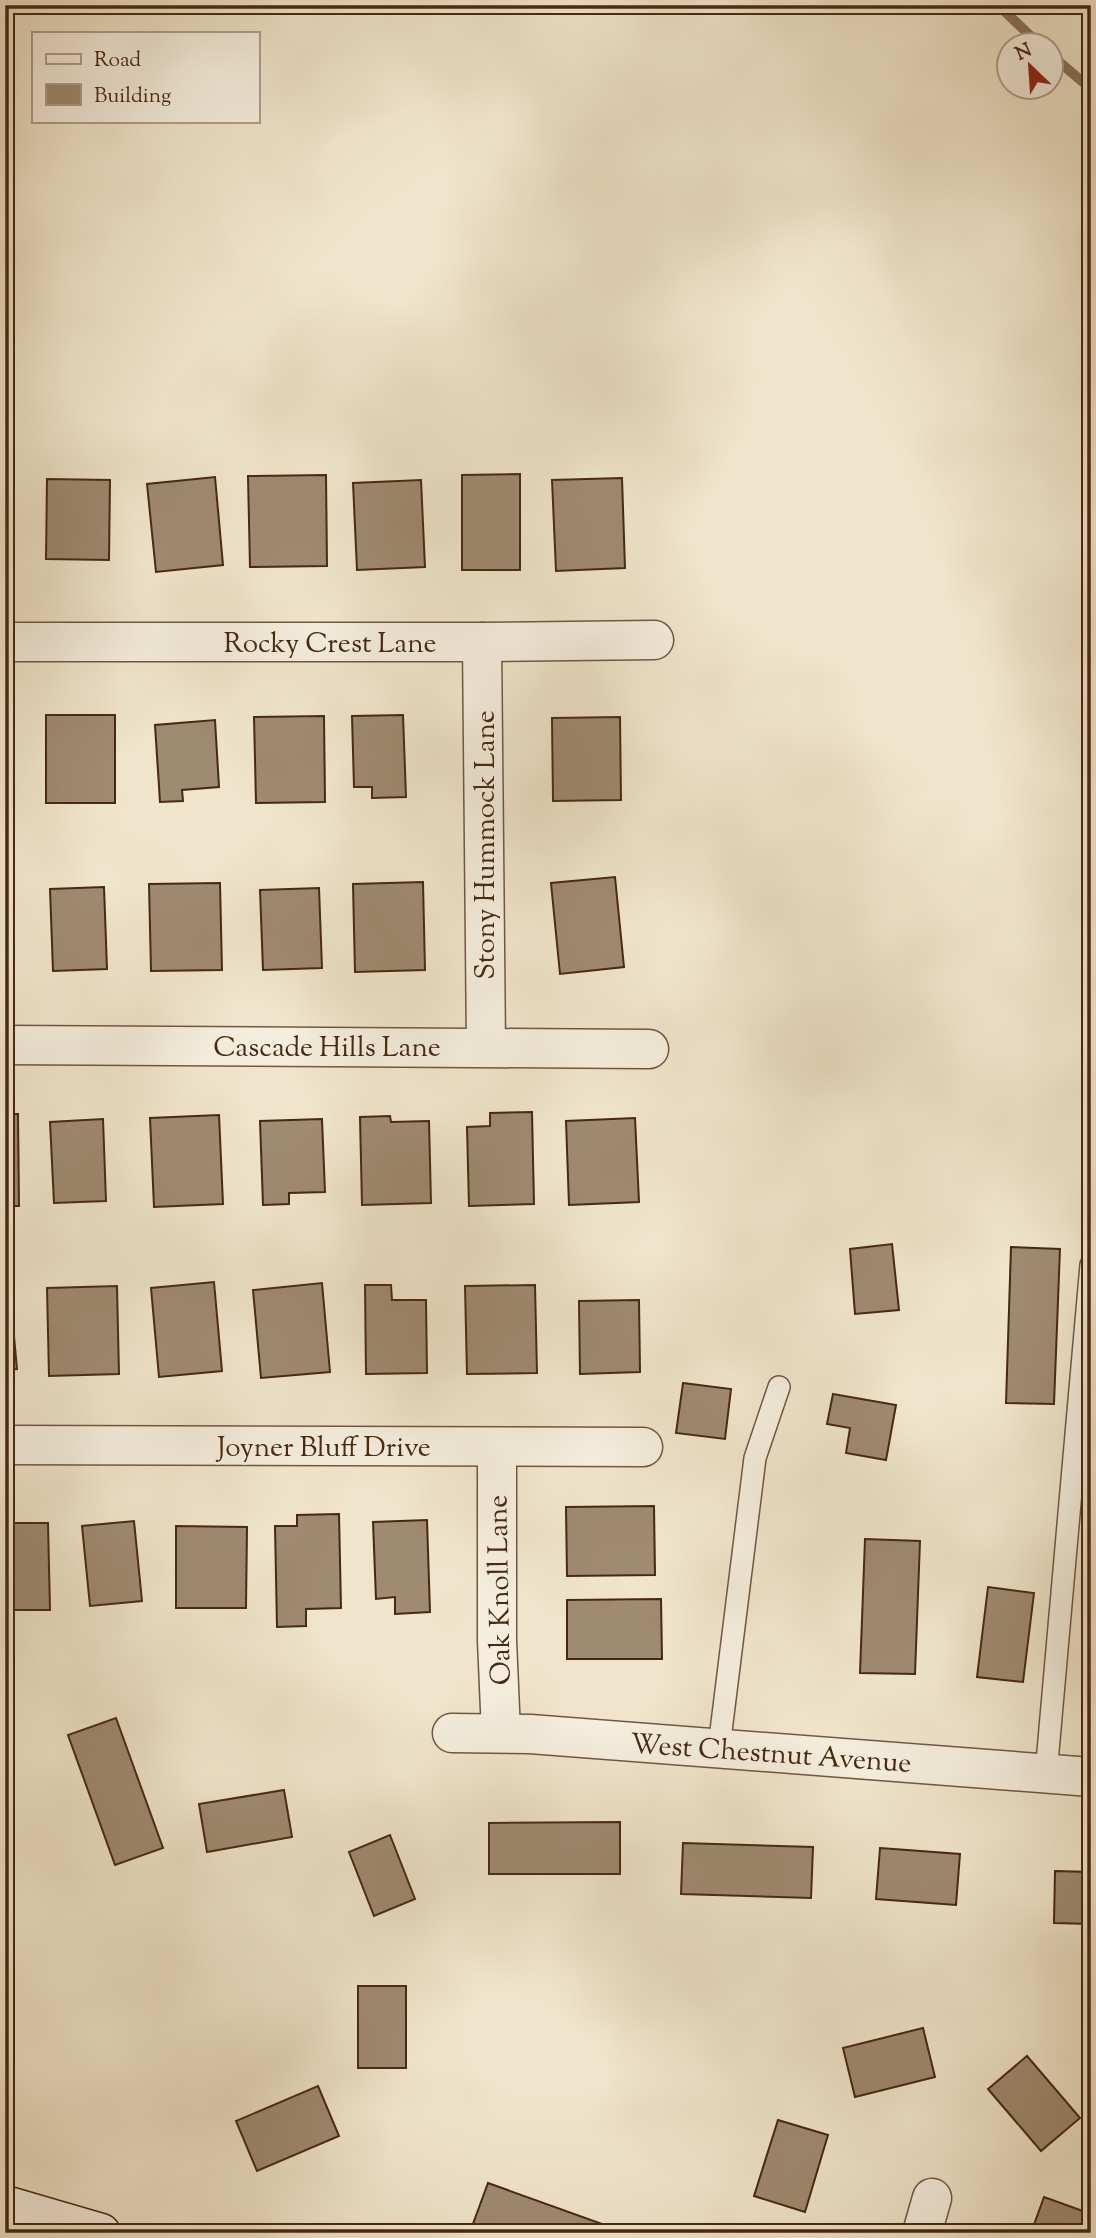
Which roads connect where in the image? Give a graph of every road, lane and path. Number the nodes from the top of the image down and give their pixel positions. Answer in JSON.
{"nodes":[{"id":1,"x":654,"y":640,"type":"dead end"},
{"id":2,"x":5,"y":642,"type":"edge"},
{"id":3,"x":482,"y":642,"type":"junction"},
{"id":4,"x":5,"y":1045,"type":"edge"},
{"id":5,"x":485,"y":1047,"type":"junction"},
{"id":6,"x":649,"y":1049,"type":"dead end"},
{"id":7,"x":1091,"y":1265,"type":"edge"},
{"id":8,"x":779,"y":1387,"type":"dead end"},
{"id":9,"x":5,"y":1445,"type":"edge"},
{"id":10,"x":497,"y":1447,"type":"junction"},
{"id":11,"x":643,"y":1447,"type":"dead end"},
{"id":12,"x":452,"y":1732,"type":"dead end"},
{"id":13,"x":501,"y":1733,"type":"junction"},
{"id":14,"x":719,"y":1747,"type":"junction"},
{"id":15,"x":1046,"y":1774,"type":"junction"},
{"id":16,"x":1091,"y":1777,"type":"edge"},
{"id":17,"x":5,"y":2205,"type":"edge"},
{"id":18,"x":101,"y":2233,"type":"edge"}],
"edges":[{"from":1,"to":3,"type":"street","name":"Rocky Crest Lane"},
{"from":2,"to":3,"type":"street","name":"Rocky Crest Lane"},
{"from":3,"to":5,"type":"street","name":"Stony Hummock Lane"},
{"from":4,"to":5,"type":"street","name":"Cascade Hills Lane"},
{"from":5,"to":6,"type":"street","name":"Cascade Hills Lane"},
{"from":7,"to":15,"type":"lane"},
{"from":8,"to":14,"type":"lane"},
{"from":9,"to":10,"type":"street","name":"Joyner Bluff Drive"},
{"from":10,"to":11,"type":"street","name":"Joyner Bluff Drive"},
{"from":10,"to":13,"type":"street","name":"Oak Knoll Lane"},
{"from":12,"to":13,"type":"street","name":"West Chestnut Avenue"},
{"from":13,"to":14,"type":"street","name":"West Chestnut Avenue"},
{"from":14,"to":15,"type":"street","name":"West Chestnut Avenue"},
{"from":15,"to":16,"type":"street","name":"West Chestnut Avenue"},
{"from":17,"to":18,"type":"street"}]}
